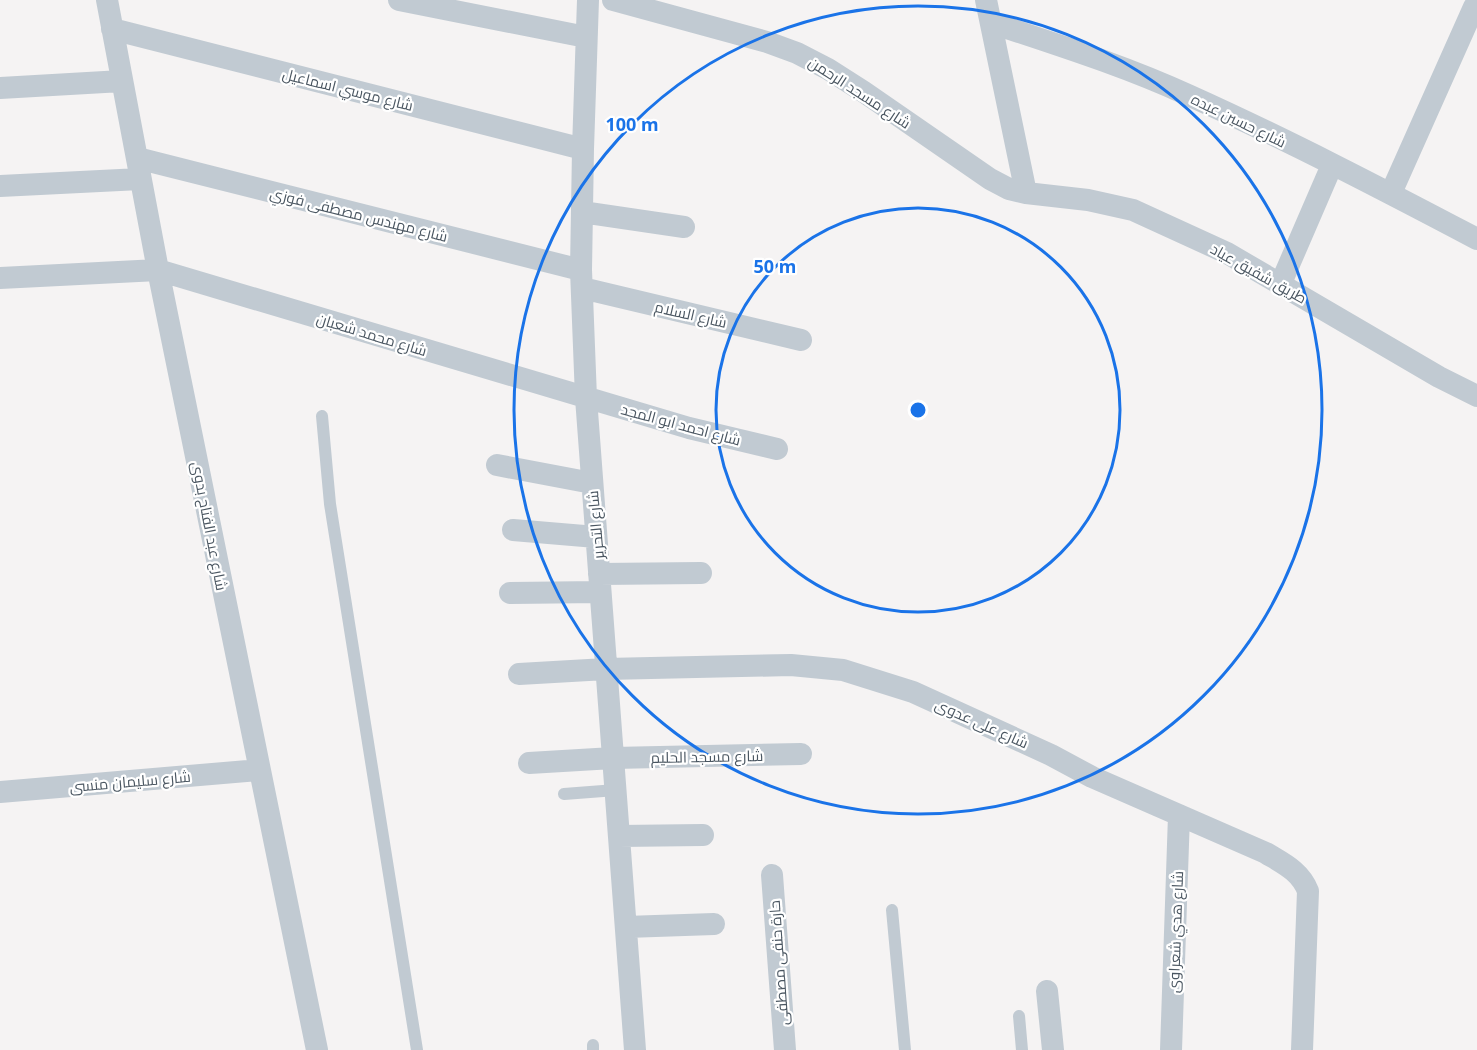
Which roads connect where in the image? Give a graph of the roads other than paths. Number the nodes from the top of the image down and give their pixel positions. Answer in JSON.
{"nodes":[{"id":1,"x":107,"y":0,"type":"edge"},
{"id":2,"x":399,"y":0,"type":"edge"},
{"id":3,"x":588,"y":0,"type":"edge"},
{"id":4,"x":613,"y":0,"type":"edge"},
{"id":5,"x":986,"y":0,"type":"edge"},
{"id":6,"x":1469,"y":5,"type":"edge"},
{"id":7,"x":992,"y":23,"type":"junction"},
{"id":8,"x":112,"y":28,"type":"junction"},
{"id":9,"x":586,"y":37,"type":"junction"},
{"id":10,"x":122,"y":81,"type":"junction"},
{"id":11,"x":0,"y":88,"type":"edge"},
{"id":12,"x":583,"y":149,"type":"junction"},
{"id":13,"x":1332,"y":165,"type":"junction"},
{"id":14,"x":139,"y":169,"type":"junction"},
{"id":15,"x":0,"y":186,"type":"edge"},
{"id":16,"x":1026,"y":193,"type":"junction"},
{"id":17,"x":1391,"y":193,"type":"junction"},
{"id":18,"x":582,"y":212,"type":"junction"},
{"id":19,"x":684,"y":226,"type":"dead end"},
{"id":20,"x":1477,"y":239,"type":"edge"},
{"id":21,"x":158,"y":270,"type":"junction"},
{"id":22,"x":0,"y":278,"type":"edge"},
{"id":23,"x":581,"y":279,"type":"junction"},
{"id":24,"x":1281,"y":283,"type":"junction"},
{"id":25,"x":801,"y":340,"type":"dead end"},
{"id":26,"x":1477,"y":396,"type":"edge"},
{"id":27,"x":586,"y":398,"type":"junction"},
{"id":28,"x":322,"y":416,"type":"dead end"},
{"id":29,"x":777,"y":449,"type":"dead end"},
{"id":30,"x":497,"y":465,"type":"dead end"},
{"id":31,"x":591,"y":483,"type":"junction"},
{"id":32,"x":513,"y":530,"type":"dead end"},
{"id":33,"x":596,"y":537,"type":"junction"},
{"id":34,"x":701,"y":573,"type":"dead end"},
{"id":35,"x":600,"y":583,"type":"junction"},
{"id":36,"x":510,"y":593,"type":"dead end"},
{"id":37,"x":606,"y":669,"type":"junction"},
{"id":38,"x":519,"y":674,"type":"dead end"},
{"id":39,"x":801,"y":754,"type":"dead end"},
{"id":40,"x":613,"y":758,"type":"junction"},
{"id":41,"x":529,"y":763,"type":"dead end"},
{"id":42,"x":259,"y":771,"type":"junction"},
{"id":43,"x":616,"y":790,"type":"junction"},
{"id":44,"x":0,"y":792,"type":"edge"},
{"id":45,"x":564,"y":794,"type":"dead end"},
{"id":46,"x":1179,"y":815,"type":"junction"},
{"id":47,"x":702,"y":835,"type":"dead end"},
{"id":48,"x":619,"y":836,"type":"junction"},
{"id":49,"x":772,"y":875,"type":"dead end"},
{"id":50,"x":892,"y":910,"type":"dead end"},
{"id":51,"x":714,"y":924,"type":"dead end"},
{"id":52,"x":626,"y":927,"type":"junction"},
{"id":53,"x":1047,"y":992,"type":"dead end"},
{"id":54,"x":1019,"y":1016,"type":"dead end"},
{"id":55,"x":317,"y":1050,"type":"edge"},
{"id":56,"x":417,"y":1050,"type":"edge"},
{"id":57,"x":635,"y":1050,"type":"edge"},
{"id":58,"x":784,"y":1050,"type":"edge"},
{"id":59,"x":905,"y":1050,"type":"edge"},
{"id":60,"x":1022,"y":1050,"type":"edge"},
{"id":61,"x":1053,"y":1050,"type":"edge"},
{"id":62,"x":1171,"y":1050,"type":"edge"},
{"id":63,"x":1302,"y":1050,"type":"edge"}],
"edges":[{"from":1,"to":8,"type":"street","name":"شارع عبد الفتاح بدوى"},
{"from":2,"to":9,"type":"street"},
{"from":3,"to":9,"type":"street","name":"شارع التحرير"},
{"from":4,"to":16,"type":"street","name":"شارع مسجد الرحمن"},
{"from":5,"to":7,"type":"street"},
{"from":6,"to":17,"type":"street"},
{"from":7,"to":13,"type":"street","name":"شارع حسين عبده"},
{"from":7,"to":16,"type":"street"},
{"from":8,"to":10,"type":"street","name":"شارع عبد الفتاح بدوى"},
{"from":8,"to":12,"type":"street","name":"شارع موسي اسماعيل"},
{"from":9,"to":12,"type":"street","name":"شارع التحرير"},
{"from":10,"to":11,"type":"street"},
{"from":10,"to":14,"type":"street","name":"شارع عبد الفتاح بدوى"},
{"from":12,"to":18,"type":"street","name":"شارع التحرير"},
{"from":13,"to":17,"type":"street","name":"شارع حسين عبده"},
{"from":13,"to":24,"type":"street"},
{"from":14,"to":15,"type":"street","name":"شارع مهندس مصطفى فوزي"},
{"from":14,"to":21,"type":"street","name":"شارع عبد الفتاح بدوى"},
{"from":14,"to":23,"type":"street","name":"شارع مهندس مصطفى فوزي"},
{"from":16,"to":24,"type":"street","name":"طريق شفيق عياد"},
{"from":17,"to":20,"type":"street","name":"شارع حسين عبده"},
{"from":18,"to":19,"type":"street"},
{"from":18,"to":23,"type":"street","name":"شارع التحرير"},
{"from":21,"to":22,"type":"street","name":"شارع محمد شعبان"},
{"from":21,"to":27,"type":"street","name":"شارع محمد شعبان"},
{"from":21,"to":42,"type":"street","name":"شارع عبد الفتاح بدوى"},
{"from":23,"to":25,"type":"street","name":"شارع السلام"},
{"from":23,"to":27,"type":"street","name":"شارع التحرير"},
{"from":24,"to":26,"type":"street","name":"طريق شفيق عياد"},
{"from":27,"to":29,"type":"street","name":"شارع احمد ابو المجد"},
{"from":27,"to":31,"type":"street","name":"شارع التحرير"},
{"from":28,"to":56,"type":"lane"},
{"from":30,"to":31,"type":"street"},
{"from":31,"to":33,"type":"street","name":"شارع التحرير"},
{"from":32,"to":33,"type":"street"},
{"from":33,"to":35,"type":"street","name":"شارع التحرير"},
{"from":34,"to":35,"type":"street"},
{"from":35,"to":36,"type":"street"},
{"from":35,"to":37,"type":"street","name":"شارع التحرير"},
{"from":37,"to":38,"type":"street","name":"شارع على عدوى"},
{"from":37,"to":40,"type":"street","name":"شارع التحرير"},
{"from":37,"to":46,"type":"street","name":"شارع على عدوى"},
{"from":39,"to":40,"type":"street","name":"شارع مسجد الحليم"},
{"from":40,"to":41,"type":"street","name":"شارع مسجد الحليم"},
{"from":40,"to":43,"type":"street","name":"شارع التحرير"},
{"from":42,"to":44,"type":"street","name":"شارع سليمان منسى"},
{"from":42,"to":55,"type":"street","name":"شارع عبد الفتاح بدوى"},
{"from":43,"to":45,"type":"lane"},
{"from":43,"to":48,"type":"street","name":"شارع التحرير"},
{"from":46,"to":62,"type":"street","name":"شارع هدي شعراوى"},
{"from":46,"to":63,"type":"street","name":"شارع على عدوى"},
{"from":47,"to":48,"type":"street"},
{"from":48,"to":52,"type":"street","name":"شارع التحرير"},
{"from":49,"to":58,"type":"street","name":"حارة حنفى مصطفى"},
{"from":50,"to":59,"type":"lane"},
{"from":51,"to":52,"type":"street"},
{"from":52,"to":57,"type":"street","name":"شارع التحرير"},
{"from":53,"to":61,"type":"street"},
{"from":54,"to":60,"type":"lane"}]}
